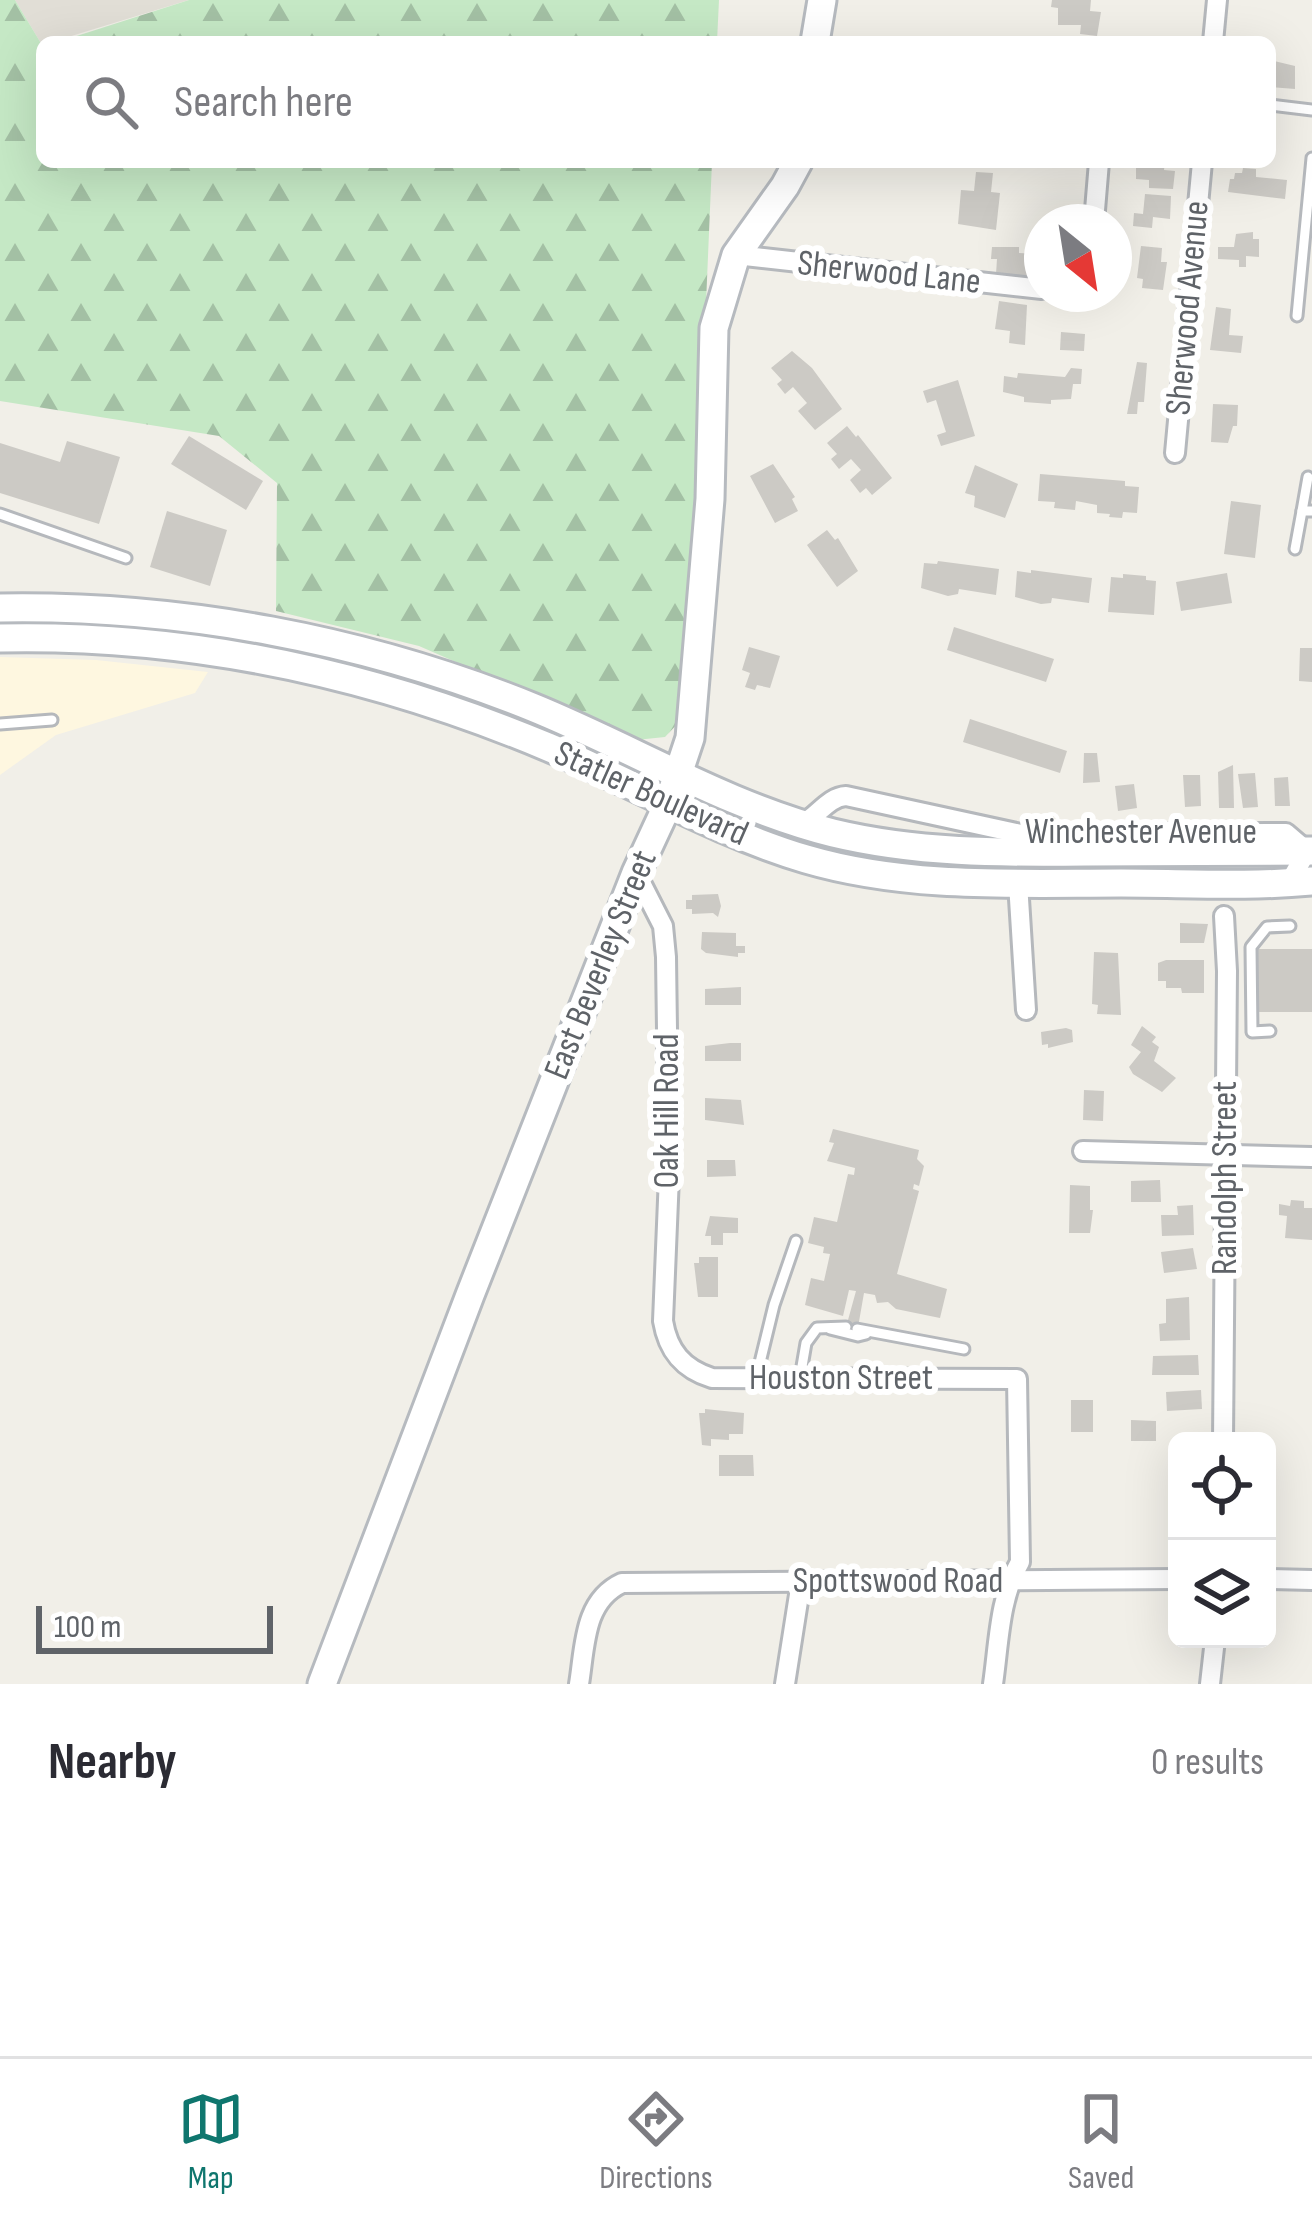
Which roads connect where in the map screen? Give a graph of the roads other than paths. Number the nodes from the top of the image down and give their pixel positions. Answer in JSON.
{"nodes":[{"id":1,"x":822,"y":0,"type":"edge"},
{"id":2,"x":1217,"y":0,"type":"edge"},
{"id":3,"x":816,"y":36,"type":"edge"},
{"id":4,"x":1214,"y":36,"type":"edge"},
{"id":5,"x":1276,"y":107,"type":"edge"},
{"id":6,"x":1312,"y":110,"type":"edge"},
{"id":7,"x":1312,"y":158,"type":"edge"},
{"id":8,"x":795,"y":168,"type":"edge"},
{"id":9,"x":1098,"y":168,"type":"edge"},
{"id":10,"x":1201,"y":168,"type":"edge"},
{"id":11,"x":1096,"y":204,"type":"edge"},
{"id":12,"x":736,"y":255,"type":"junction"},
{"id":13,"x":1024,"y":287,"type":"edge"},
{"id":14,"x":1297,"y":316,"type":"dead end"},
{"id":15,"x":1174,"y":453,"type":"dead end"},
{"id":16,"x":1308,"y":477,"type":"dead end"},
{"id":17,"x":1307,"y":511,"type":"edge"},
{"id":18,"x":0,"y":514,"type":"edge"},
{"id":19,"x":1294,"y":549,"type":"dead end"},
{"id":20,"x":127,"y":558,"type":"dead end"},
{"id":21,"x":0,"y":608,"type":"edge"},
{"id":22,"x":0,"y":638,"type":"edge"},
{"id":23,"x":52,"y":720,"type":"dead end"},
{"id":24,"x":0,"y":724,"type":"edge"},
{"id":25,"x":676,"y":773,"type":"junction"},
{"id":26,"x":668,"y":804,"type":"junction"},
{"id":27,"x":802,"y":824,"type":"junction"},
{"id":28,"x":1310,"y":851,"type":"edge"},
{"id":29,"x":636,"y":873,"type":"junction"},
{"id":30,"x":1018,"y":883,"type":"junction"},
{"id":31,"x":1304,"y":883,"type":"edge"},
{"id":32,"x":1224,"y":916,"type":"dead end"},
{"id":33,"x":1290,"y":926,"type":"dead end"},
{"id":34,"x":1026,"y":1010,"type":"dead end"},
{"id":35,"x":1270,"y":1031,"type":"dead end"},
{"id":36,"x":1083,"y":1151,"type":"dead end"},
{"id":37,"x":1225,"y":1152,"type":"junction"},
{"id":38,"x":1312,"y":1157,"type":"edge"},
{"id":39,"x":796,"y":1241,"type":"dead end"},
{"id":40,"x":827,"y":1327,"type":"junction"},
{"id":41,"x":871,"y":1332,"type":"junction"},
{"id":42,"x":964,"y":1349,"type":"dead end"},
{"id":43,"x":674,"y":1353,"type":"joint"},
{"id":44,"x":800,"y":1378,"type":"junction"},
{"id":45,"x":756,"y":1379,"type":"junction"},
{"id":46,"x":1223,"y":1432,"type":"edge"},
{"id":47,"x":1168,"y":1579,"type":"edge"},
{"id":48,"x":1276,"y":1579,"type":"edge"},
{"id":49,"x":1009,"y":1580,"type":"junction"},
{"id":50,"x":1312,"y":1580,"type":"edge"},
{"id":51,"x":801,"y":1582,"type":"junction"},
{"id":52,"x":1215,"y":1648,"type":"edge"},
{"id":53,"x":322,"y":1684,"type":"edge"},
{"id":54,"x":579,"y":1684,"type":"edge"},
{"id":55,"x":784,"y":1684,"type":"edge"},
{"id":56,"x":993,"y":1684,"type":"edge"},
{"id":57,"x":1210,"y":1684,"type":"edge"}],
"edges":[{"from":1,"to":3,"type":"main road"},
{"from":2,"to":4,"type":"street"},
{"from":5,"to":6,"type":"lane"},
{"from":7,"to":14,"type":"lane"},
{"from":8,"to":12,"type":"main road","name":"East Beverley Street"},
{"from":9,"to":11,"type":"street"},
{"from":10,"to":15,"type":"street","name":"Sherwood Avenue"},
{"from":12,"to":13,"type":"street","name":"Sherwood Lane"},
{"from":12,"to":25,"type":"main road","name":"East Beverley Street"},
{"from":16,"to":17,"type":"lane"},
{"from":17,"to":19,"type":"lane"},
{"from":18,"to":20,"type":"lane"},
{"from":21,"to":25,"type":"main road","name":"Statler Boulevard"},
{"from":22,"to":26,"type":"main road","name":"Statler Boulevard"},
{"from":23,"to":24,"type":"lane"},
{"from":25,"to":26,"type":"main road","name":"East Beverley Street"},
{"from":25,"to":27,"type":"main road","name":"Statler Boulevard"},
{"from":26,"to":29,"type":"main road","name":"East Beverley Street"},
{"from":26,"to":30,"type":"main road","name":"Statler Boulevard"},
{"from":27,"to":28,"type":"main road","name":"Statler Boulevard"},
{"from":27,"to":28,"type":"street","name":"Winchester Avenue"},
{"from":28,"to":31,"type":"street","name":"Winchester Avenue"},
{"from":29,"to":43,"type":"street","name":"Oak Hill Road"},
{"from":29,"to":53,"type":"main road","name":"East Beverley Street"},
{"from":30,"to":31,"type":"main road","name":"Statler Boulevard"},
{"from":30,"to":34,"type":"street"},
{"from":32,"to":37,"type":"street","name":"Randolph Street"},
{"from":33,"to":35,"type":"lane"},
{"from":36,"to":37,"type":"street"},
{"from":37,"to":38,"type":"street"},
{"from":37,"to":46,"type":"street","name":"Randolph Street"},
{"from":39,"to":45,"type":"lane"},
{"from":40,"to":41,"type":"lane"},
{"from":40,"to":41,"type":"lane"},
{"from":40,"to":44,"type":"lane"},
{"from":41,"to":42,"type":"lane"},
{"from":43,"to":45,"type":"street","name":"Houston Street"},
{"from":44,"to":45,"type":"street","name":"Houston Street"},
{"from":44,"to":49,"type":"street","name":"Houston Street"},
{"from":47,"to":49,"type":"street","name":"Spottswood Road"},
{"from":48,"to":50,"type":"street"},
{"from":49,"to":51,"type":"street","name":"Spottswood Road"},
{"from":49,"to":56,"type":"street"},
{"from":51,"to":54,"type":"street","name":"Spottswood Road"},
{"from":51,"to":55,"type":"street"},
{"from":52,"to":57,"type":"street"}]}
